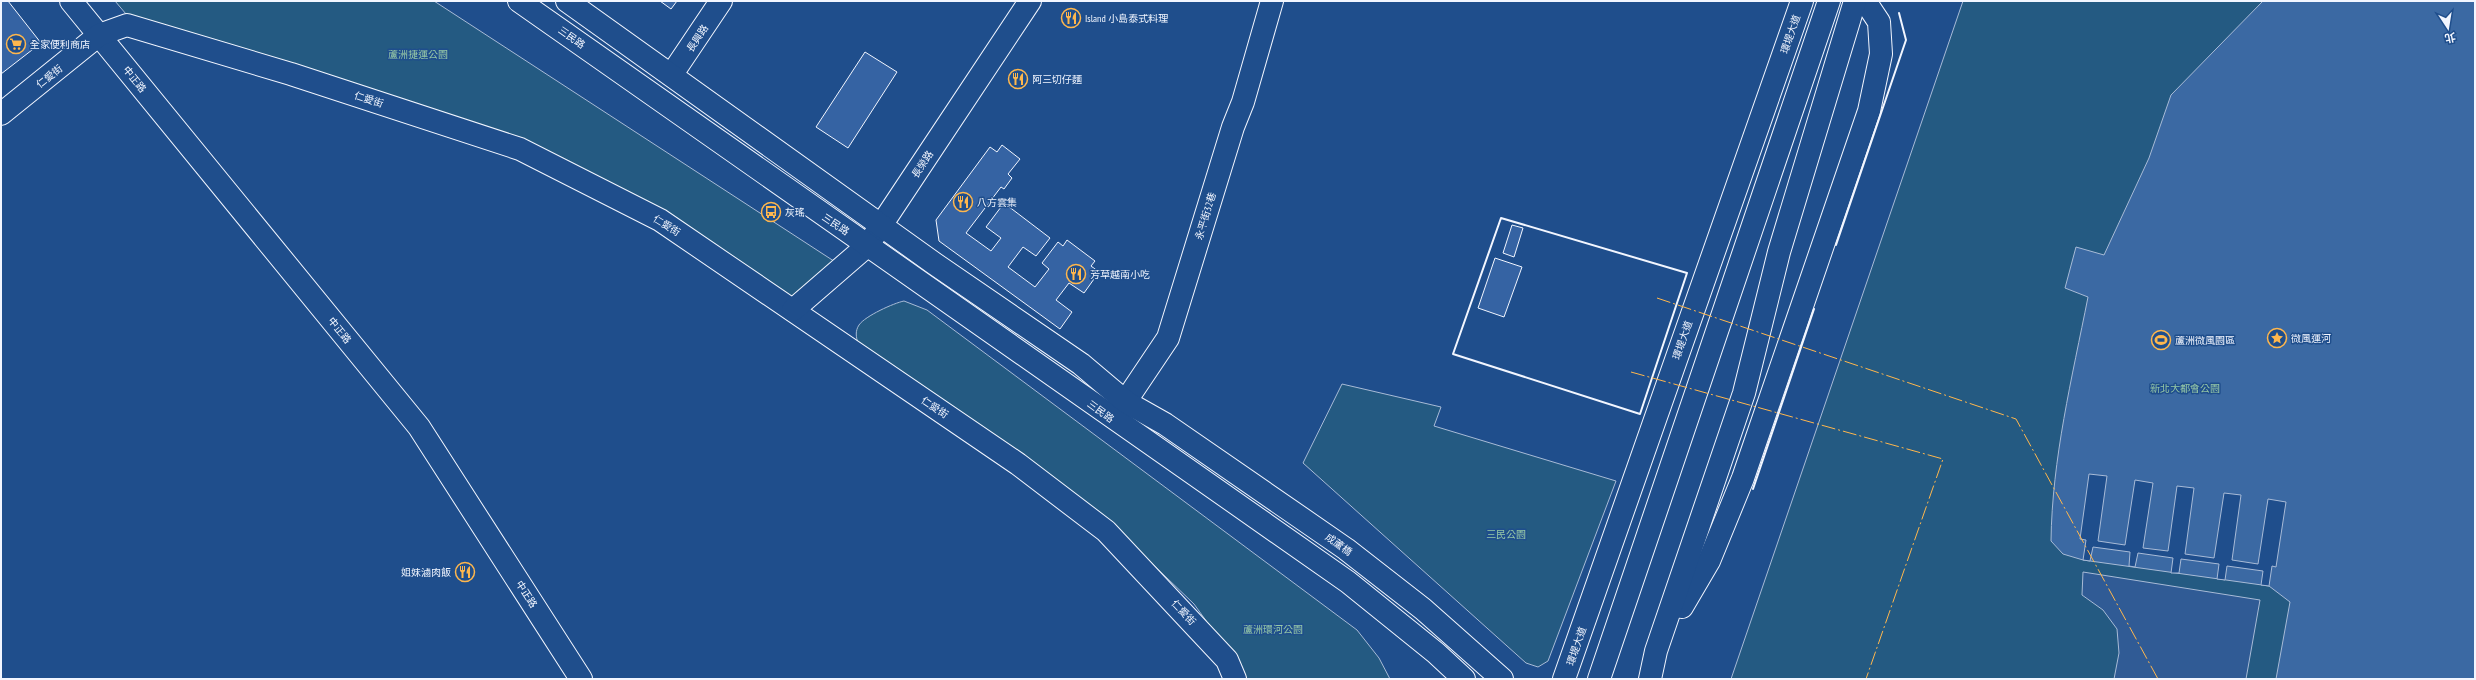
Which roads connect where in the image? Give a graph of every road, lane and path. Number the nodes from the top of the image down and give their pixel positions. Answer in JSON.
{"nodes":[{"id":1,"x":71,"y":1,"type":"edge"},
{"id":2,"x":519,"y":1,"type":"edge"},
{"id":3,"x":567,"y":1,"type":"edge"},
{"id":4,"x":721,"y":1,"type":"edge"},
{"id":5,"x":1030,"y":1,"type":"edge"},
{"id":6,"x":1272,"y":1,"type":"edge"},
{"id":7,"x":1802,"y":1,"type":"edge"},
{"id":8,"x":1829,"y":1,"type":"edge"},
{"id":9,"x":1855,"y":1,"type":"edge"},
{"id":10,"x":1864,"y":1,"type":"edge"},
{"id":11,"x":99,"y":35,"type":"junction"},
{"id":12,"x":672,"y":74,"type":"junction"},
{"id":13,"x":1,"y":114,"type":"edge"},
{"id":14,"x":881,"y":225,"type":"junction"},
{"id":15,"x":868,"y":245,"type":"junction"},
{"id":16,"x":793,"y":310,"type":"junction"},
{"id":17,"x":1126,"y":402,"type":"junction"},
{"id":18,"x":1113,"y":420,"type":"junction"},
{"id":19,"x":1656,"y":651,"type":"junction"},
{"id":20,"x":582,"y":679,"type":"edge"},
{"id":21,"x":1235,"y":679,"type":"edge"},
{"id":22,"x":1464,"y":679,"type":"edge"},
{"id":23,"x":1502,"y":679,"type":"edge"},
{"id":24,"x":1564,"y":679,"type":"edge"},
{"id":25,"x":1599,"y":679,"type":"edge"},
{"id":26,"x":1650,"y":679,"type":"edge"}],
"edges":[{"from":1,"to":11,"type":"street","name":"中正路"},
{"from":2,"to":15,"type":"street","name":"三民路"},
{"from":3,"to":12,"type":"street"},
{"from":4,"to":12,"type":"street","name":"長興路"},
{"from":5,"to":14,"type":"street","name":"長榮路"},
{"from":6,"to":17,"type":"street","name":"永平街32巷"},
{"from":7,"to":24,"type":"street","name":"環堤大道"},
{"from":8,"to":25,"type":"street"},
{"from":9,"to":19,"type":"street"},
{"from":10,"to":19,"type":"street"},
{"from":11,"to":13,"type":"street","name":"仁愛街"},
{"from":11,"to":16,"type":"street","name":"仁愛街"},
{"from":11,"to":20,"type":"street","name":"中正路"},
{"from":12,"to":14,"type":"street"},
{"from":14,"to":15,"type":"street","name":"長榮路"},
{"from":14,"to":17,"type":"street"},
{"from":15,"to":16,"type":"street","name":"長榮路"},
{"from":15,"to":18,"type":"street","name":"三民路"},
{"from":16,"to":21,"type":"street","name":"仁愛街"},
{"from":17,"to":18,"type":"street","name":"永平街32巷"},
{"from":17,"to":23,"type":"street","name":"成蘆橋"},
{"from":18,"to":22,"type":"street","name":"三民路"},
{"from":19,"to":26,"type":"street"}]}
